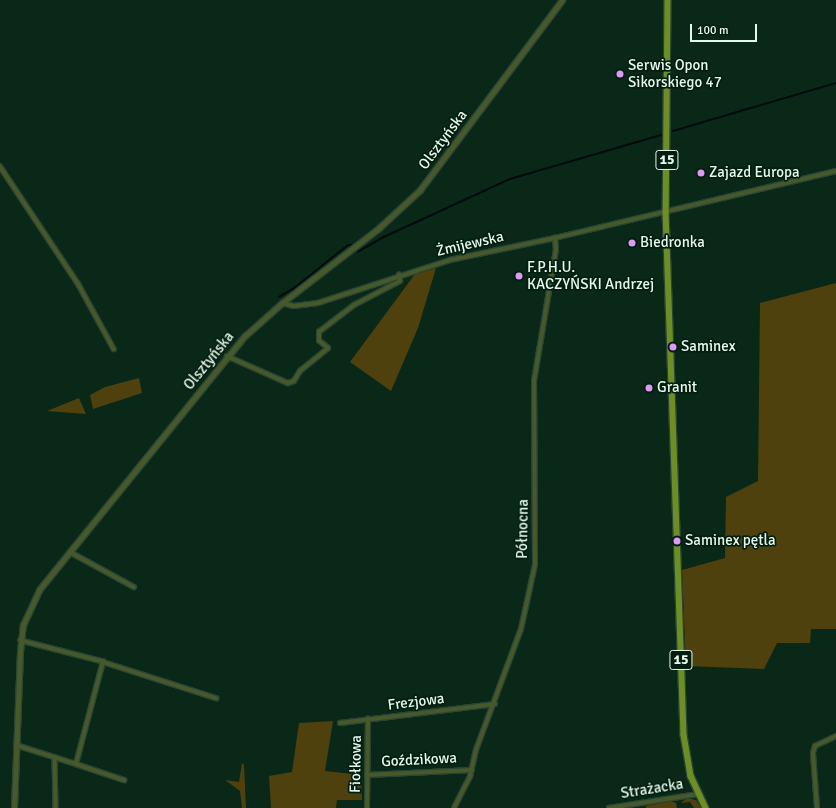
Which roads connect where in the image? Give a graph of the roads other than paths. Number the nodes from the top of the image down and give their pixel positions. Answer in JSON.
{"nodes":[{"id":1,"x":562,"y":0,"type":"edge"},
{"id":2,"x":668,"y":0,"type":"edge"},
{"id":3,"x":0,"y":166,"type":"edge"},
{"id":4,"x":836,"y":171,"type":"edge"},
{"id":5,"x":666,"y":212,"type":"junction"},
{"id":6,"x":554,"y":238,"type":"junction"},
{"id":7,"x":399,"y":275,"type":"junction"},
{"id":8,"x":282,"y":303,"type":"junction"},
{"id":9,"x":114,"y":348,"type":"dead end"},
{"id":10,"x":227,"y":356,"type":"junction"},
{"id":11,"x":70,"y":552,"type":"junction"},
{"id":12,"x":134,"y":587,"type":"dead end"},
{"id":13,"x":21,"y":641,"type":"junction"},
{"id":14,"x":103,"y":662,"type":"junction"},
{"id":15,"x":216,"y":698,"type":"dead end"},
{"id":16,"x":494,"y":704,"type":"junction"},
{"id":17,"x":368,"y":720,"type":"junction"},
{"id":18,"x":340,"y":723,"type":"dead end"},
{"id":19,"x":836,"y":736,"type":"edge"},
{"id":20,"x":16,"y":745,"type":"junction"},
{"id":21,"x":55,"y":757,"type":"junction"},
{"id":22,"x":76,"y":764,"type":"junction"},
{"id":23,"x":472,"y":770,"type":"junction"},
{"id":24,"x":367,"y":775,"type":"junction"},
{"id":25,"x":124,"y":780,"type":"dead end"},
{"id":26,"x":698,"y":794,"type":"junction"},
{"id":27,"x":14,"y":808,"type":"edge"},
{"id":28,"x":56,"y":808,"type":"edge"},
{"id":29,"x":367,"y":808,"type":"edge"},
{"id":30,"x":454,"y":808,"type":"edge"},
{"id":31,"x":609,"y":808,"type":"edge"},
{"id":32,"x":706,"y":808,"type":"edge"},
{"id":33,"x":817,"y":808,"type":"edge"}],
"edges":[{"from":1,"to":8,"type":"street","name":"Olsztyńska"},
{"from":2,"to":5,"type":"main road","number":"15"},
{"from":3,"to":9,"type":"street"},
{"from":4,"to":5,"type":"street","name":"Żmijewska"},
{"from":5,"to":6,"type":"street","name":"Żmijewska"},
{"from":5,"to":26,"type":"main road","number":"15"},
{"from":6,"to":7,"type":"street","name":"Żmijewska"},
{"from":6,"to":16,"type":"street","name":"Północna"},
{"from":7,"to":8,"type":"street","name":"Żmijewska"},
{"from":7,"to":10,"type":"street"},
{"from":8,"to":10,"type":"street","name":"Olsztyńska"},
{"from":10,"to":11,"type":"street","name":"Olsztyńska"},
{"from":11,"to":12,"type":"street"},
{"from":11,"to":13,"type":"street","name":"Olsztyńska"},
{"from":13,"to":14,"type":"street"},
{"from":13,"to":20,"type":"street","name":"Olsztyńska"},
{"from":14,"to":15,"type":"street"},
{"from":14,"to":22,"type":"street"},
{"from":16,"to":17,"type":"street","name":"Frezjowa"},
{"from":16,"to":23,"type":"street","name":"Północna"},
{"from":17,"to":18,"type":"street","name":"Frezjowa"},
{"from":17,"to":24,"type":"street","name":"Fiołkowa"},
{"from":19,"to":33,"type":"street"},
{"from":20,"to":21,"type":"street"},
{"from":20,"to":27,"type":"street","name":"Olsztyńska"},
{"from":21,"to":22,"type":"street"},
{"from":21,"to":28,"type":"street"},
{"from":22,"to":25,"type":"street"},
{"from":23,"to":24,"type":"street","name":"Goździkowa"},
{"from":23,"to":30,"type":"street","name":"Północna"},
{"from":24,"to":29,"type":"street","name":"Fiołkowa"},
{"from":26,"to":31,"type":"street","name":"Strażacka"},
{"from":26,"to":32,"type":"main road","number":"15"}]}
